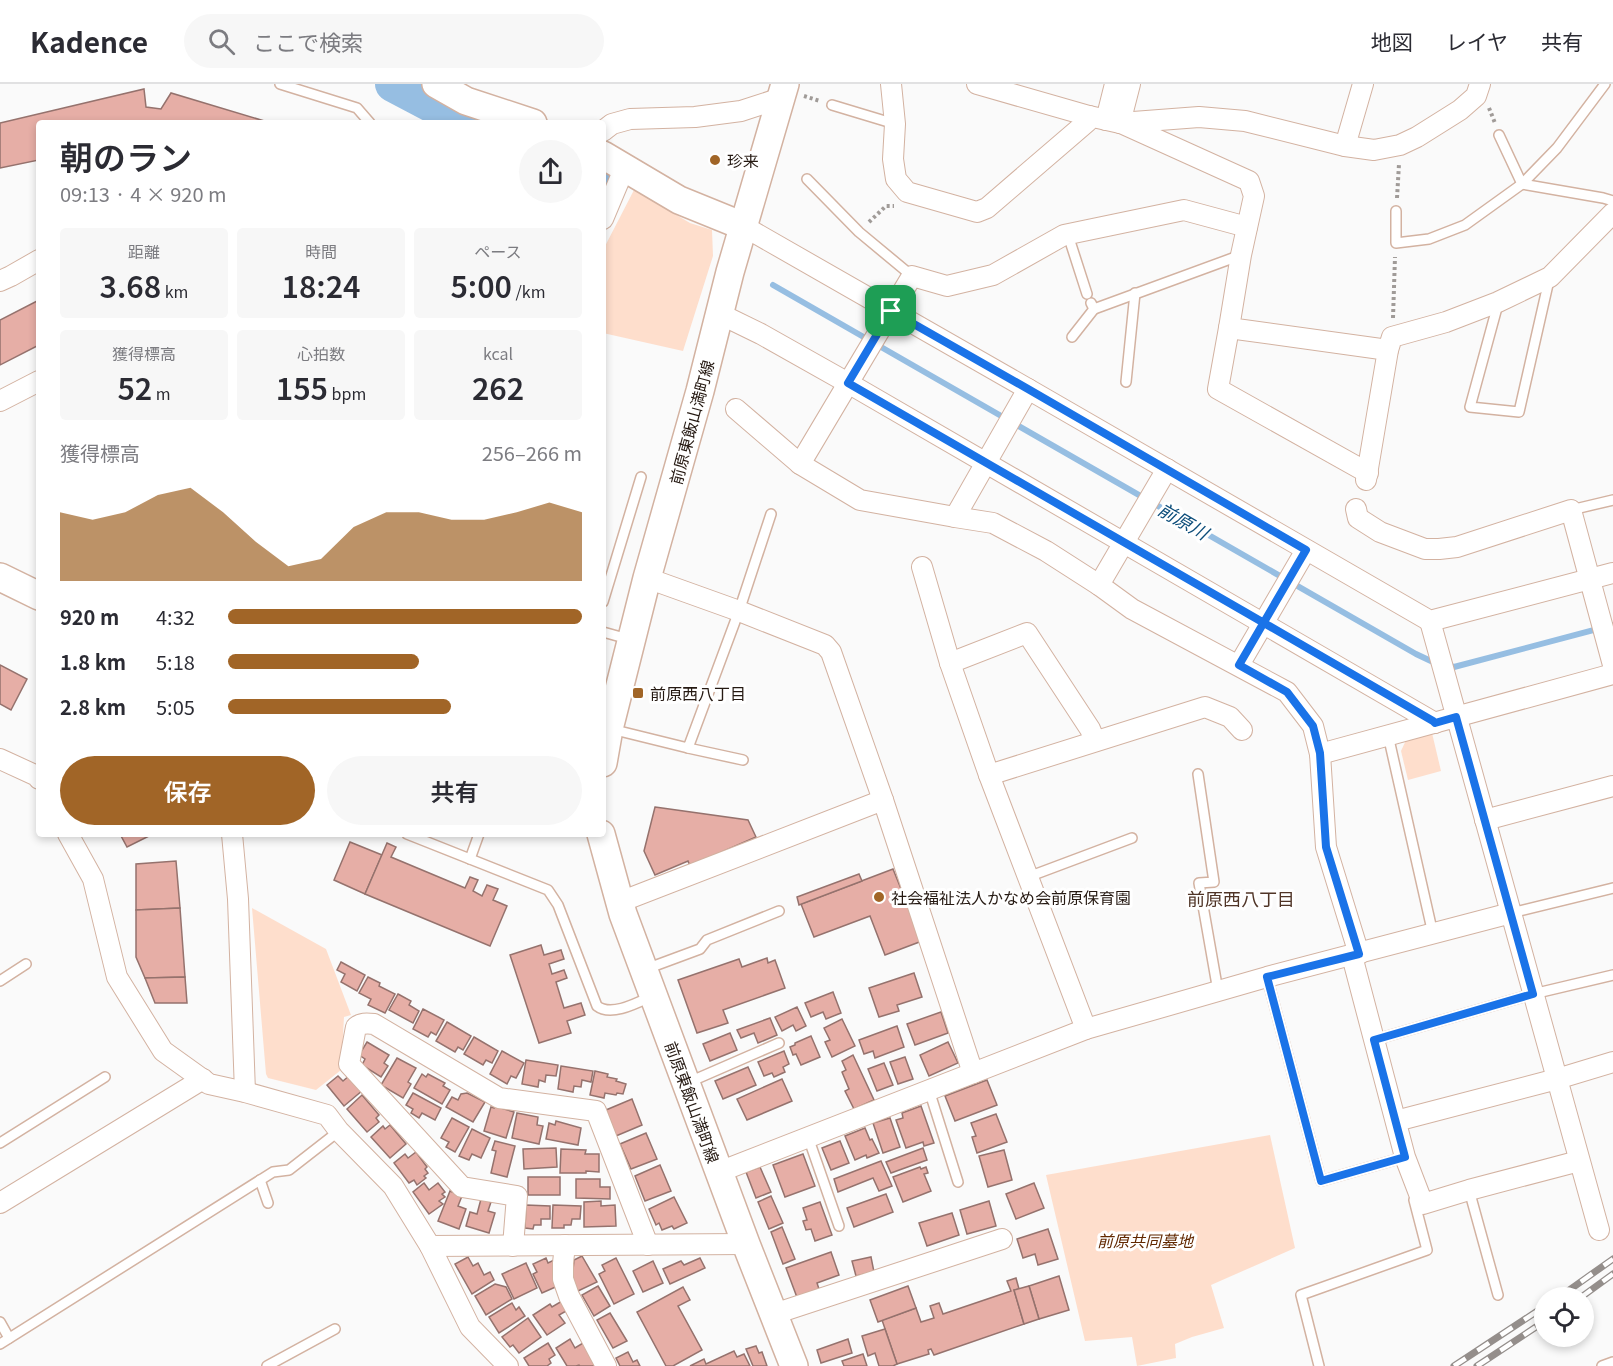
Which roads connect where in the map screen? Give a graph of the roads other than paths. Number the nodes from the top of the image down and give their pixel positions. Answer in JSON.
{"nodes":[{"id":1,"x":280,"y":84,"type":"edge"},
{"id":2,"x":436,"y":84,"type":"edge"},
{"id":3,"x":891,"y":84,"type":"edge"},
{"id":4,"x":1115,"y":84,"type":"edge"},
{"id":5,"x":1130,"y":84,"type":"edge"},
{"id":6,"x":1363,"y":84,"type":"edge"},
{"id":7,"x":1605,"y":84,"type":"edge"},
{"id":8,"x":983,"y":85,"type":"edge"},
{"id":9,"x":1478,"y":90,"type":"edge"},
{"id":10,"x":783,"y":91,"type":"edge"},
{"id":11,"x":832,"y":105,"type":"dead end"},
{"id":12,"x":367,"y":120,"type":"edge"},
{"id":13,"x":524,"y":120,"type":"edge"},
{"id":14,"x":1105,"y":120,"type":"junction"},
{"id":15,"x":895,"y":124,"type":"junction"},
{"id":16,"x":606,"y":129,"type":"edge"},
{"id":17,"x":1499,"y":135,"type":"road end"},
{"id":18,"x":1345,"y":146,"type":"junction"},
{"id":19,"x":613,"y":162,"type":"edge"},
{"id":20,"x":807,"y":179,"type":"dead end"},
{"id":21,"x":1522,"y":184,"type":"junction"},
{"id":22,"x":1613,"y":201,"type":"edge"},
{"id":23,"x":606,"y":202,"type":"edge"},
{"id":24,"x":1396,"y":211,"type":"road end"},
{"id":25,"x":1613,"y":213,"type":"edge"},
{"id":26,"x":743,"y":226,"type":"junction"},
{"id":27,"x":1247,"y":227,"type":"junction"},
{"id":28,"x":1068,"y":235,"type":"junction"},
{"id":29,"x":1241,"y":255,"type":"junction"},
{"id":30,"x":36,"y":262,"type":"edge"},
{"id":31,"x":912,"y":276,"type":"junction"},
{"id":32,"x":1550,"y":277,"type":"junction"},
{"id":33,"x":0,"y":281,"type":"edge"},
{"id":34,"x":1135,"y":293,"type":"junction"},
{"id":35,"x":1091,"y":302,"type":"junction"},
{"id":36,"x":1498,"y":302,"type":"junction"},
{"id":37,"x":891,"y":311,"type":"junction"},
{"id":38,"x":720,"y":314,"type":"junction"},
{"id":39,"x":1229,"y":328,"type":"junction"},
{"id":40,"x":1072,"y":337,"type":"dead end"},
{"id":41,"x":1390,"y":343,"type":"junction"},
{"id":42,"x":1126,"y":382,"type":"dead end"},
{"id":43,"x":36,"y":383,"type":"edge"},
{"id":44,"x":848,"y":383,"type":"junction"},
{"id":45,"x":1028,"y":389,"type":"junction"},
{"id":46,"x":0,"y":401,"type":"edge"},
{"id":47,"x":736,"y":409,"type":"dead end"},
{"id":48,"x":985,"y":462,"type":"junction"},
{"id":49,"x":800,"y":464,"type":"junction"},
{"id":50,"x":1167,"y":469,"type":"junction"},
{"id":51,"x":641,"y":477,"type":"dead end"},
{"id":52,"x":1613,"y":500,"type":"edge"},
{"id":53,"x":1356,"y":509,"type":"dead end"},
{"id":54,"x":1571,"y":510,"type":"junction"},
{"id":55,"x":771,"y":514,"type":"dead end"},
{"id":56,"x":955,"y":517,"type":"junction"},
{"id":57,"x":1124,"y":542,"type":"junction"},
{"id":58,"x":1306,"y":550,"type":"junction"},
{"id":59,"x":922,"y":567,"type":"dead end"},
{"id":60,"x":1613,"y":573,"type":"edge"},
{"id":61,"x":0,"y":577,"type":"edge"},
{"id":62,"x":647,"y":578,"type":"junction"},
{"id":63,"x":1590,"y":580,"type":"junction"},
{"id":64,"x":1099,"y":585,"type":"junction"},
{"id":65,"x":606,"y":592,"type":"edge"},
{"id":66,"x":36,"y":595,"type":"edge"},
{"id":67,"x":739,"y":611,"type":"junction"},
{"id":68,"x":1430,"y":621,"type":"junction"},
{"id":69,"x":1264,"y":623,"type":"junction"},
{"id":70,"x":606,"y":633,"type":"edge"},
{"id":71,"x":631,"y":640,"type":"junction"},
{"id":72,"x":950,"y":663,"type":"junction"},
{"id":73,"x":1613,"y":664,"type":"edge"},
{"id":74,"x":1239,"y":665,"type":"junction"},
{"id":75,"x":1613,"y":674,"type":"edge"},
{"id":76,"x":1456,"y":717,"type":"junction"},
{"id":77,"x":1435,"y":723,"type":"junction"},
{"id":78,"x":609,"y":729,"type":"junction"},
{"id":79,"x":1242,"y":730,"type":"dead end"},
{"id":80,"x":1388,"y":735,"type":"junction"},
{"id":81,"x":1095,"y":741,"type":"junction"},
{"id":82,"x":606,"y":746,"type":"edge"},
{"id":83,"x":688,"y":748,"type":"junction"},
{"id":84,"x":1320,"y":753,"type":"junction"},
{"id":85,"x":0,"y":759,"type":"edge"},
{"id":86,"x":743,"y":760,"type":"dead end"},
{"id":87,"x":1198,"y":774,"type":"dead end"},
{"id":88,"x":989,"y":775,"type":"junction"},
{"id":89,"x":36,"y":776,"type":"edge"},
{"id":90,"x":1613,"y":786,"type":"edge"},
{"id":91,"x":883,"y":800,"type":"junction"},
{"id":92,"x":1485,"y":820,"type":"junction"},
{"id":93,"x":71,"y":837,"type":"edge"},
{"id":94,"x":232,"y":837,"type":"edge"},
{"id":95,"x":424,"y":837,"type":"edge"},
{"id":96,"x":478,"y":837,"type":"edge"},
{"id":97,"x":602,"y":837,"type":"edge"},
{"id":98,"x":1132,"y":838,"type":"dead end"},
{"id":99,"x":470,"y":859,"type":"junction"},
{"id":100,"x":1028,"y":877,"type":"junction"},
{"id":101,"x":1613,"y":888,"type":"edge"},
{"id":102,"x":620,"y":902,"type":"junction"},
{"id":103,"x":779,"y":911,"type":"dead end"},
{"id":104,"x":1511,"y":913,"type":"junction"},
{"id":105,"x":1433,"y":933,"type":"junction"},
{"id":106,"x":1356,"y":955,"type":"junction"},
{"id":107,"x":26,"y":964,"type":"dead end"},
{"id":108,"x":644,"y":970,"type":"junction"},
{"id":109,"x":1613,"y":975,"type":"edge"},
{"id":110,"x":1267,"y":977,"type":"junction"},
{"id":111,"x":0,"y":981,"type":"edge"},
{"id":112,"x":1218,"y":991,"type":"junction"},
{"id":113,"x":1533,"y":994,"type":"junction"},
{"id":114,"x":653,"y":996,"type":"junction"},
{"id":115,"x":1086,"y":1029,"type":"junction"},
{"id":116,"x":1374,"y":1040,"type":"junction"},
{"id":117,"x":778,"y":1043,"type":"dead end"},
{"id":118,"x":1613,"y":1062,"type":"edge"},
{"id":119,"x":973,"y":1073,"type":"junction"},
{"id":120,"x":105,"y":1077,"type":"dead end"},
{"id":121,"x":203,"y":1079,"type":"junction"},
{"id":122,"x":1557,"y":1079,"type":"junction"},
{"id":123,"x":686,"y":1084,"type":"junction"},
{"id":124,"x":929,"y":1090,"type":"junction"},
{"id":125,"x":245,"y":1092,"type":"junction"},
{"id":126,"x":1396,"y":1121,"type":"junction"},
{"id":127,"x":339,"y":1131,"type":"junction"},
{"id":128,"x":808,"y":1137,"type":"junction"},
{"id":129,"x":0,"y":1143,"type":"edge"},
{"id":130,"x":1405,"y":1157,"type":"junction"},
{"id":131,"x":1579,"y":1161,"type":"junction"},
{"id":132,"x":719,"y":1172,"type":"junction"},
{"id":133,"x":260,"y":1180,"type":"junction"},
{"id":134,"x":958,"y":1182,"type":"dead end"},
{"id":135,"x":1469,"y":1190,"type":"junction"},
{"id":136,"x":1420,"y":1197,"type":"junction"},
{"id":137,"x":0,"y":1203,"type":"edge"},
{"id":138,"x":268,"y":1203,"type":"dead end"},
{"id":139,"x":839,"y":1226,"type":"dead end"},
{"id":140,"x":1599,"y":1230,"type":"dead end"},
{"id":141,"x":1002,"y":1239,"type":"dead end"},
{"id":142,"x":746,"y":1244,"type":"junction"},
{"id":143,"x":565,"y":1245,"type":"junction"},
{"id":144,"x":648,"y":1245,"type":"junction"},
{"id":145,"x":430,"y":1246,"type":"junction"},
{"id":146,"x":513,"y":1246,"type":"junction"},
{"id":147,"x":1498,"y":1296,"type":"dead end"},
{"id":148,"x":774,"y":1314,"type":"junction"},
{"id":149,"x":0,"y":1322,"type":"edge"},
{"id":150,"x":335,"y":1329,"type":"dead end"},
{"id":151,"x":9,"y":1338,"type":"junction"},
{"id":152,"x":0,"y":1344,"type":"edge"},
{"id":153,"x":1613,"y":1362,"type":"edge"},
{"id":154,"x":267,"y":1366,"type":"edge"},
{"id":155,"x":508,"y":1366,"type":"edge"},
{"id":156,"x":606,"y":1366,"type":"edge"},
{"id":157,"x":794,"y":1366,"type":"edge"},
{"id":158,"x":1319,"y":1366,"type":"edge"},
{"id":159,"x":1602,"y":1366,"type":"edge"}],
"edges":[{"from":1,"to":12,"type":"lane"},
{"from":2,"to":13,"type":"street"},
{"from":3,"to":15,"type":"street"},
{"from":4,"to":14,"type":"street"},
{"from":5,"to":14,"type":"street"},
{"from":6,"to":18,"type":"street"},
{"from":7,"to":21,"type":"lane"},
{"from":8,"to":14,"type":"street"},
{"from":9,"to":18,"type":"street"},
{"from":10,"to":16,"type":"street"},
{"from":10,"to":26,"type":"street","name":"前原東飯山満町線"},
{"from":11,"to":15,"type":"lane"},
{"from":14,"to":15,"type":"street"},
{"from":14,"to":18,"type":"street"},
{"from":14,"to":27,"type":"street"},
{"from":17,"to":21,"type":"lane"},
{"from":19,"to":23,"type":"street"},
{"from":19,"to":26,"type":"street"},
{"from":20,"to":31,"type":"lane"},
{"from":21,"to":22,"type":"lane"},
{"from":21,"to":24,"type":"lane"},
{"from":25,"to":32,"type":"street"},
{"from":26,"to":37,"type":"street"},
{"from":26,"to":38,"type":"street","name":"前原東飯山満町線"},
{"from":27,"to":28,"type":"street"},
{"from":27,"to":29,"type":"street"},
{"from":28,"to":31,"type":"street"},
{"from":28,"to":35,"type":"lane"},
{"from":29,"to":34,"type":"lane"},
{"from":29,"to":39,"type":"street"},
{"from":30,"to":33,"type":"street"},
{"from":31,"to":37,"type":"street"},
{"from":32,"to":36,"type":"street"},
{"from":32,"to":36,"type":"lane"},
{"from":34,"to":35,"type":"lane"},
{"from":34,"to":42,"type":"lane"},
{"from":35,"to":40,"type":"lane"},
{"from":36,"to":41,"type":"street"},
{"from":37,"to":44,"type":"street"},
{"from":37,"to":45,"type":"street"},
{"from":38,"to":44,"type":"street"},
{"from":38,"to":62,"type":"street","name":"前原東飯山満町線"},
{"from":39,"to":41,"type":"street"},
{"from":39,"to":41,"type":"street"},
{"from":43,"to":46,"type":"street"},
{"from":44,"to":48,"type":"street"},
{"from":44,"to":49,"type":"street"},
{"from":45,"to":48,"type":"street"},
{"from":45,"to":50,"type":"street"},
{"from":47,"to":49,"type":"street"},
{"from":48,"to":56,"type":"street"},
{"from":48,"to":57,"type":"street"},
{"from":49,"to":56,"type":"street"},
{"from":50,"to":57,"type":"street"},
{"from":50,"to":58,"type":"street"},
{"from":51,"to":65,"type":"lane"},
{"from":52,"to":54,"type":"lane"},
{"from":53,"to":54,"type":"street"},
{"from":54,"to":63,"type":"street"},
{"from":55,"to":67,"type":"lane"},
{"from":56,"to":64,"type":"street"},
{"from":57,"to":64,"type":"street"},
{"from":57,"to":69,"type":"street"},
{"from":58,"to":68,"type":"street"},
{"from":58,"to":69,"type":"street"},
{"from":59,"to":72,"type":"street"},
{"from":60,"to":63,"type":"street"},
{"from":61,"to":66,"type":"street"},
{"from":62,"to":67,"type":"street"},
{"from":62,"to":71,"type":"street","name":"前原東飯山満町線"},
{"from":63,"to":68,"type":"street"},
{"from":63,"to":73,"type":"street"},
{"from":64,"to":74,"type":"street"},
{"from":67,"to":83,"type":"lane"},
{"from":67,"to":91,"type":"street"},
{"from":68,"to":76,"type":"street"},
{"from":69,"to":74,"type":"street"},
{"from":69,"to":77,"type":"street"},
{"from":70,"to":71,"type":"lane"},
{"from":71,"to":78,"type":"street","name":"前原東飯山満町線"},
{"from":72,"to":81,"type":"street"},
{"from":72,"to":88,"type":"street"},
{"from":74,"to":84,"type":"street"},
{"from":75,"to":76,"type":"street"},
{"from":76,"to":77,"type":"street"},
{"from":76,"to":92,"type":"street"},
{"from":77,"to":80,"type":"street"},
{"from":78,"to":82,"type":"street","name":"前原東飯山満町線"},
{"from":78,"to":83,"type":"lane"},
{"from":79,"to":81,"type":"street"},
{"from":80,"to":84,"type":"street"},
{"from":80,"to":105,"type":"lane"},
{"from":81,"to":88,"type":"street"},
{"from":83,"to":86,"type":"lane"},
{"from":84,"to":106,"type":"street"},
{"from":85,"to":89,"type":"street"},
{"from":87,"to":112,"type":"lane"},
{"from":88,"to":100,"type":"street"},
{"from":90,"to":92,"type":"street"},
{"from":91,"to":102,"type":"street"},
{"from":91,"to":119,"type":"street"},
{"from":92,"to":104,"type":"street"},
{"from":93,"to":121,"type":"street"},
{"from":94,"to":125,"type":"street"},
{"from":95,"to":99,"type":"lane"},
{"from":96,"to":99,"type":"lane"},
{"from":97,"to":102,"type":"street","name":"前原東飯山満町線"},
{"from":98,"to":100,"type":"lane"},
{"from":99,"to":114,"type":"lane"},
{"from":100,"to":115,"type":"street"},
{"from":101,"to":104,"type":"lane"},
{"from":102,"to":108,"type":"street","name":"前原東飯山満町線"},
{"from":103,"to":108,"type":"lane"},
{"from":104,"to":105,"type":"street"},
{"from":104,"to":113,"type":"street"},
{"from":105,"to":106,"type":"street"},
{"from":106,"to":110,"type":"street"},
{"from":106,"to":116,"type":"street"},
{"from":107,"to":111,"type":"lane"},
{"from":108,"to":114,"type":"street","name":"前原東飯山満町線"},
{"from":109,"to":113,"type":"lane"},
{"from":110,"to":112,"type":"street"},
{"from":110,"to":130,"type":"lane"},
{"from":112,"to":115,"type":"street"},
{"from":113,"to":116,"type":"lane"},
{"from":113,"to":122,"type":"street"},
{"from":114,"to":123,"type":"street","name":"前原東飯山満町線"},
{"from":115,"to":119,"type":"street"},
{"from":116,"to":126,"type":"street"},
{"from":117,"to":123,"type":"lane"},
{"from":118,"to":122,"type":"street"},
{"from":119,"to":124,"type":"street"},
{"from":120,"to":129,"type":"lane"},
{"from":121,"to":125,"type":"street"},
{"from":121,"to":137,"type":"street"},
{"from":122,"to":126,"type":"street"},
{"from":122,"to":131,"type":"street"},
{"from":123,"to":132,"type":"street","name":"前原東飯山満町線"},
{"from":124,"to":128,"type":"street"},
{"from":124,"to":134,"type":"lane"},
{"from":125,"to":127,"type":"street"},
{"from":126,"to":130,"type":"street"},
{"from":127,"to":133,"type":"lane"},
{"from":127,"to":145,"type":"street"},
{"from":128,"to":132,"type":"street"},
{"from":128,"to":139,"type":"lane"},
{"from":130,"to":136,"type":"street"},
{"from":131,"to":135,"type":"street"},
{"from":131,"to":140,"type":"street"},
{"from":132,"to":142,"type":"street","name":"前原東飯山満町線"},
{"from":133,"to":138,"type":"lane"},
{"from":133,"to":151,"type":"lane"},
{"from":135,"to":136,"type":"street"},
{"from":135,"to":147,"type":"lane"},
{"from":136,"to":158,"type":"lane"},
{"from":141,"to":148,"type":"street"},
{"from":142,"to":144,"type":"street"},
{"from":142,"to":148,"type":"street","name":"前原東飯山満町線"},
{"from":143,"to":144,"type":"street"},
{"from":143,"to":146,"type":"street"},
{"from":143,"to":156,"type":"street"},
{"from":144,"to":146,"type":"street"},
{"from":145,"to":146,"type":"street"},
{"from":145,"to":155,"type":"street"},
{"from":148,"to":157,"type":"street","name":"前原東飯山満町線"},
{"from":149,"to":151,"type":"lane"},
{"from":150,"to":154,"type":"lane"},
{"from":151,"to":152,"type":"lane"},
{"from":153,"to":159,"type":"lane"}]}
